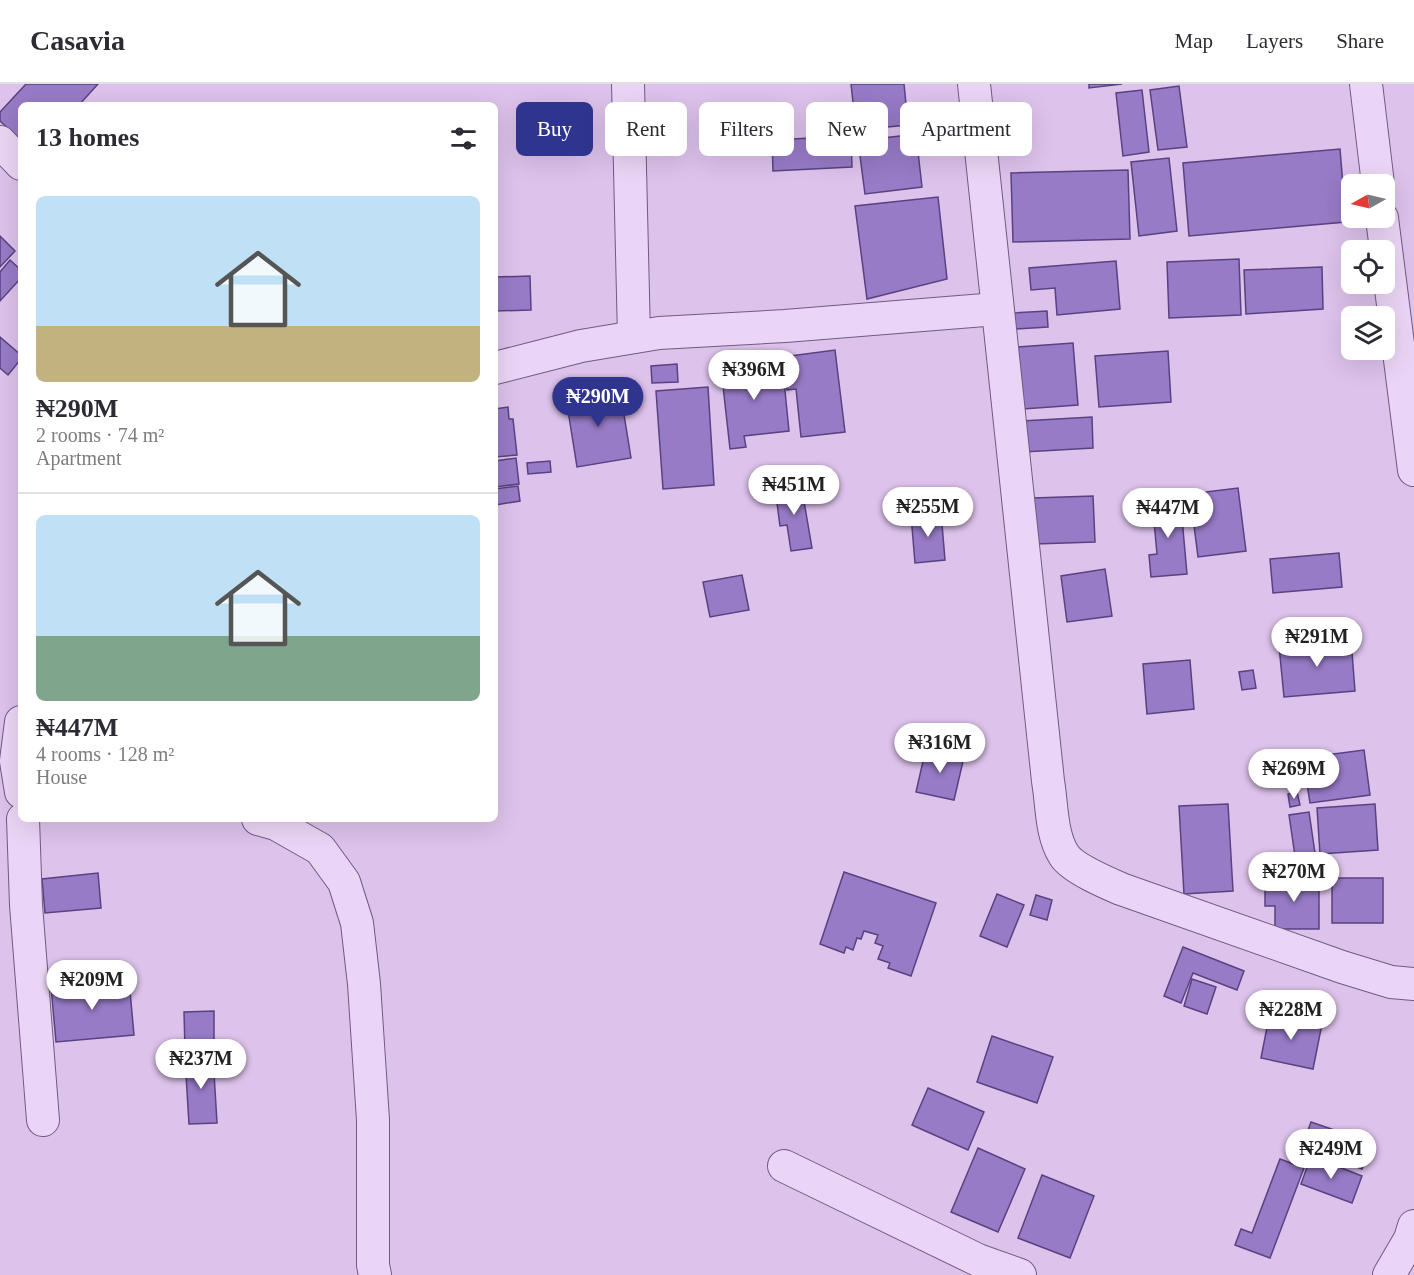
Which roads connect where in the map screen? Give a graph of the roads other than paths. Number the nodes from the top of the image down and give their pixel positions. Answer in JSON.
{"nodes":[{"id":1,"x":628,"y":84,"type":"edge"},
{"id":2,"x":974,"y":84,"type":"edge"},
{"id":3,"x":1366,"y":84,"type":"edge"},
{"id":4,"x":0,"y":142,"type":"edge"},
{"id":5,"x":18,"y":161,"type":"edge"},
{"id":6,"x":1377,"y":174,"type":"edge"},
{"id":7,"x":1386,"y":228,"type":"edge"},
{"id":8,"x":1402,"y":273,"type":"edge"},
{"id":9,"x":997,"y":309,"type":"junction"},
{"id":10,"x":634,"y":337,"type":"junction"},
{"id":11,"x":498,"y":367,"type":"edge"},
{"id":12,"x":1414,"y":470,"type":"edge"},
{"id":13,"x":18,"y":745,"type":"edge"},
{"id":14,"x":18,"y":773,"type":"edge"},
{"id":15,"x":23,"y":822,"type":"edge"},
{"id":16,"x":269,"y":822,"type":"edge"},
{"id":17,"x":13,"y":905,"type":"edge"},
{"id":18,"x":1414,"y":984,"type":"edge"},
{"id":19,"x":44,"y":1120,"type":"dead end"},
{"id":20,"x":784,"y":1166,"type":"dead end"},
{"id":21,"x":1414,"y":1226,"type":"edge"},
{"id":22,"x":375,"y":1275,"type":"edge"},
{"id":23,"x":1020,"y":1275,"type":"edge"},
{"id":24,"x":1389,"y":1275,"type":"edge"}],
"edges":[{"from":1,"to":10,"type":"street"},
{"from":2,"to":9,"type":"street"},
{"from":3,"to":6,"type":"street"},
{"from":4,"to":5,"type":"street"},
{"from":7,"to":8,"type":"street"},
{"from":8,"to":12,"type":"street"},
{"from":9,"to":10,"type":"street"},
{"from":9,"to":18,"type":"street"},
{"from":10,"to":11,"type":"street"},
{"from":13,"to":14,"type":"street"},
{"from":15,"to":17,"type":"street"},
{"from":16,"to":22,"type":"street"},
{"from":17,"to":19,"type":"street"},
{"from":20,"to":23,"type":"street"},
{"from":21,"to":24,"type":"street"}]}
